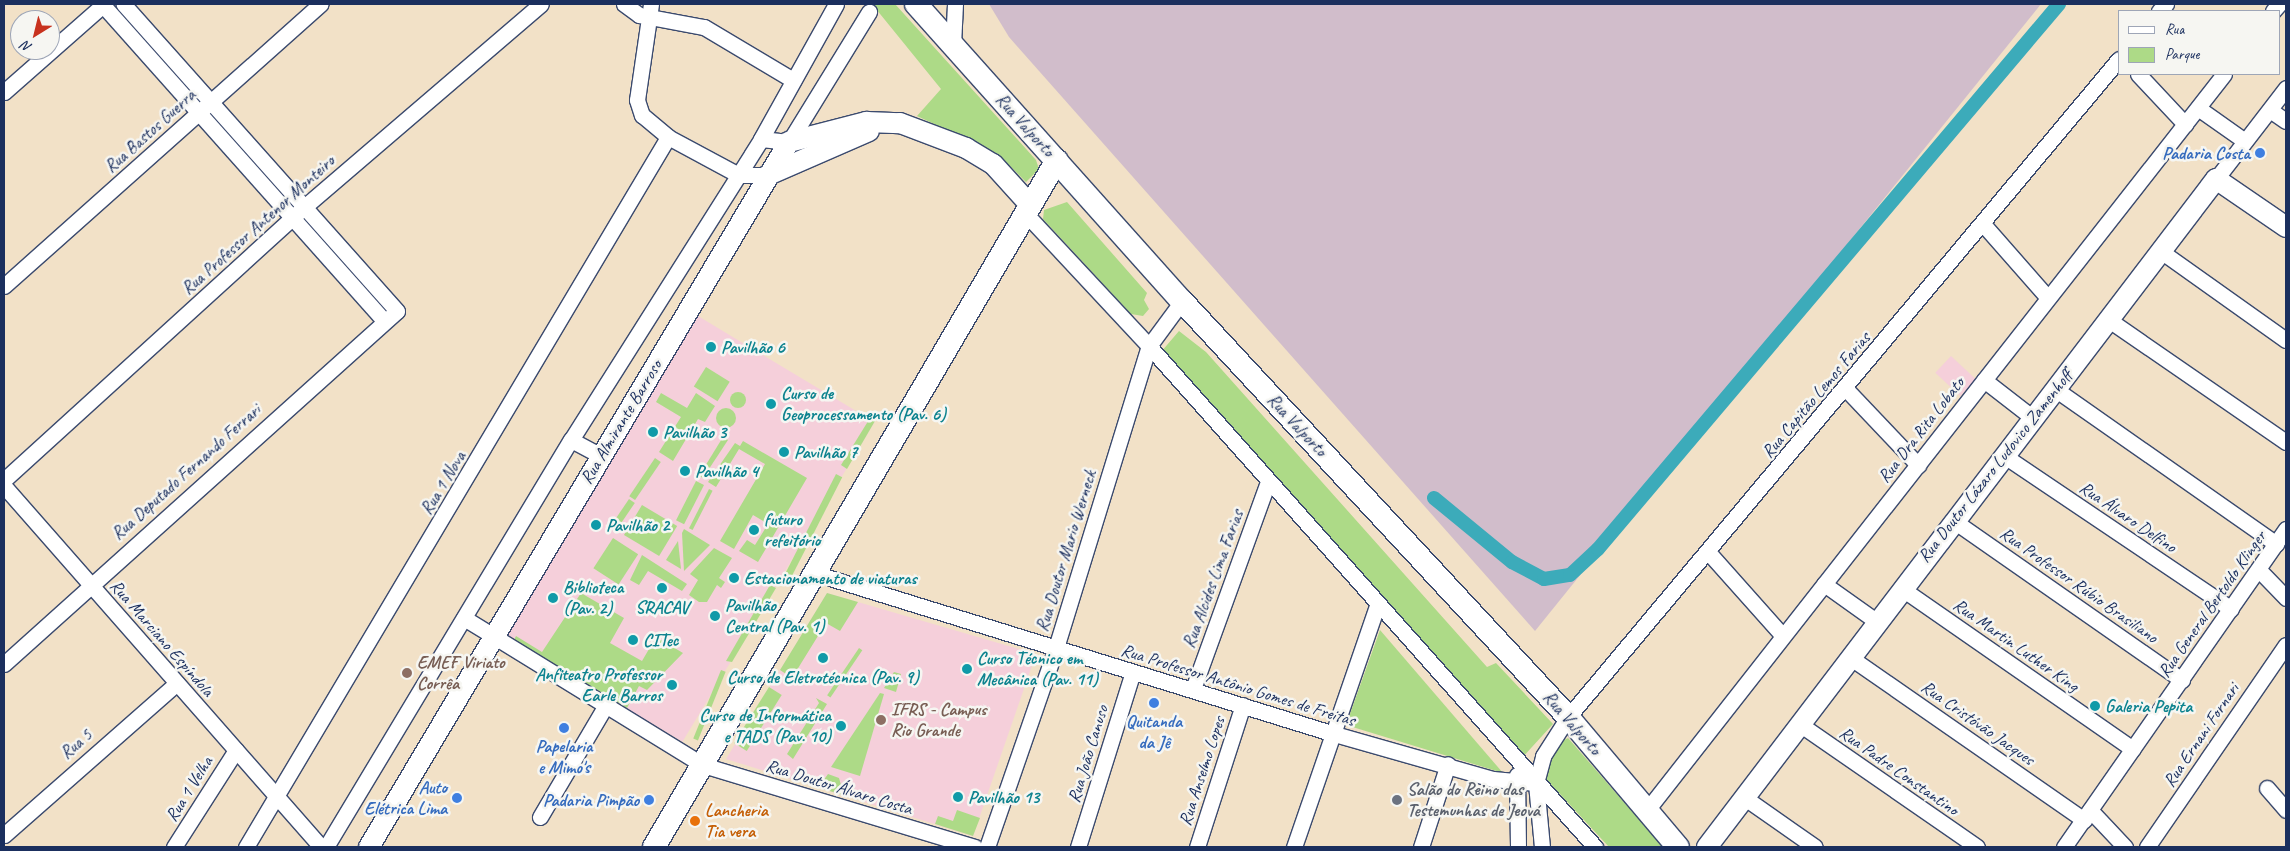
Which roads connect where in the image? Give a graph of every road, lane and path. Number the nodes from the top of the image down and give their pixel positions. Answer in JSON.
{"nodes":[{"id":1,"x":103,"y":4,"type":"edge"},
{"id":2,"x":123,"y":4,"type":"edge"},
{"id":3,"x":320,"y":4,"type":"edge"},
{"id":4,"x":542,"y":4,"type":"edge"},
{"id":5,"x":624,"y":4,"type":"edge"},
{"id":6,"x":836,"y":4,"type":"edge"},
{"id":7,"x":916,"y":4,"type":"edge"},
{"id":8,"x":955,"y":4,"type":"edge"},
{"id":9,"x":651,"y":10,"type":"edge"},
{"id":10,"x":868,"y":12,"type":"dead end"},
{"id":11,"x":953,"y":45,"type":"junction"},
{"id":12,"x":2118,"y":60,"type":"edge"},
{"id":13,"x":2139,"y":75,"type":"edge"},
{"id":14,"x":2223,"y":75,"type":"edge"},
{"id":15,"x":793,"y":80,"type":"junction"},
{"id":16,"x":2286,"y":88,"type":"edge"},
{"id":17,"x":4,"y":92,"type":"edge"},
{"id":18,"x":210,"y":102,"type":"junction"},
{"id":19,"x":2198,"y":108,"type":"junction"},
{"id":20,"x":2270,"y":110,"type":"junction"},
{"id":21,"x":199,"y":113,"type":"junction"},
{"id":22,"x":2286,"y":121,"type":"edge"},
{"id":23,"x":2185,"y":124,"type":"junction"},
{"id":24,"x":866,"y":127,"type":"junction"},
{"id":25,"x":668,"y":136,"type":"junction"},
{"id":26,"x":761,"y":139,"type":"junction"},
{"id":27,"x":2245,"y":141,"type":"junction"},
{"id":28,"x":788,"y":142,"type":"junction"},
{"id":29,"x":1058,"y":160,"type":"junction"},
{"id":30,"x":739,"y":175,"type":"junction"},
{"id":31,"x":768,"y":175,"type":"junction"},
{"id":32,"x":2216,"y":179,"type":"junction"},
{"id":33,"x":1027,"y":209,"type":"junction"},
{"id":34,"x":297,"y":213,"type":"junction"},
{"id":35,"x":1983,"y":224,"type":"junction"},
{"id":36,"x":2286,"y":227,"type":"edge"},
{"id":37,"x":2162,"y":252,"type":"junction"},
{"id":38,"x":4,"y":286,"type":"edge"},
{"id":39,"x":2048,"y":298,"type":"junction"},
{"id":40,"x":1182,"y":301,"type":"junction"},
{"id":41,"x":2109,"y":320,"type":"junction"},
{"id":42,"x":384,"y":321,"type":"junction"},
{"id":43,"x":2286,"y":340,"type":"edge"},
{"id":44,"x":1149,"y":346,"type":"junction"},
{"id":45,"x":1984,"y":380,"type":"junction"},
{"id":46,"x":1846,"y":389,"type":"junction"},
{"id":47,"x":2055,"y":389,"type":"junction"},
{"id":48,"x":2033,"y":418,"type":"junction"},
{"id":49,"x":571,"y":440,"type":"junction"},
{"id":50,"x":2286,"y":442,"type":"edge"},
{"id":51,"x":2003,"y":455,"type":"junction"},
{"id":52,"x":601,"y":456,"type":"junction"},
{"id":53,"x":1918,"y":465,"type":"junction"},
{"id":54,"x":4,"y":480,"type":"edge"},
{"id":55,"x":1268,"y":482,"type":"junction"},
{"id":56,"x":4,"y":486,"type":"edge"},
{"id":57,"x":1954,"y":521,"type":"junction"},
{"id":58,"x":2286,"y":530,"type":"edge"},
{"id":59,"x":2276,"y":544,"type":"junction"},
{"id":60,"x":1709,"y":553,"type":"junction"},
{"id":61,"x":2259,"y":570,"type":"junction"},
{"id":62,"x":817,"y":574,"type":"junction"},
{"id":63,"x":90,"y":584,"type":"junction"},
{"id":64,"x":1824,"y":584,"type":"junction"},
{"id":65,"x":1901,"y":588,"type":"junction"},
{"id":66,"x":2286,"y":598,"type":"edge"},
{"id":67,"x":1377,"y":606,"type":"junction"},
{"id":68,"x":2231,"y":609,"type":"junction"},
{"id":69,"x":464,"y":618,"type":"junction"},
{"id":70,"x":1876,"y":621,"type":"junction"},
{"id":71,"x":1782,"y":635,"type":"junction"},
{"id":72,"x":493,"y":636,"type":"junction"},
{"id":73,"x":2286,"y":645,"type":"edge"},
{"id":74,"x":1055,"y":650,"type":"junction"},
{"id":75,"x":1852,"y":658,"type":"junction"},
{"id":76,"x":4,"y":664,"type":"edge"},
{"id":77,"x":1133,"y":672,"type":"junction"},
{"id":78,"x":2182,"y":680,"type":"junction"},
{"id":79,"x":177,"y":683,"type":"junction"},
{"id":80,"x":1193,"y":689,"type":"junction"},
{"id":81,"x":606,"y":705,"type":"junction"},
{"id":82,"x":1243,"y":705,"type":"junction"},
{"id":83,"x":1568,"y":717,"type":"junction"},
{"id":84,"x":1801,"y":725,"type":"junction"},
{"id":85,"x":1331,"y":733,"type":"junction"},
{"id":86,"x":2133,"y":749,"type":"junction"},
{"id":87,"x":236,"y":750,"type":"junction"},
{"id":88,"x":1543,"y":756,"type":"junction"},
{"id":89,"x":1448,"y":764,"type":"junction"},
{"id":90,"x":703,"y":765,"type":"junction"},
{"id":91,"x":1520,"y":767,"type":"junction"},
{"id":92,"x":1536,"y":783,"type":"junction"},
{"id":93,"x":1515,"y":784,"type":"junction"},
{"id":94,"x":2266,"y":788,"type":"dead end"},
{"id":95,"x":275,"y":795,"type":"junction"},
{"id":96,"x":1745,"y":798,"type":"junction"},
{"id":97,"x":1647,"y":810,"type":"junction"},
{"id":98,"x":2286,"y":810,"type":"edge"},
{"id":99,"x":292,"y":814,"type":"junction"},
{"id":100,"x":2087,"y":815,"type":"junction"},
{"id":101,"x":540,"y":817,"type":"dead end"},
{"id":102,"x":4,"y":835,"type":"edge"},
{"id":103,"x":372,"y":840,"type":"edge"},
{"id":104,"x":174,"y":847,"type":"edge"},
{"id":105,"x":246,"y":847,"type":"edge"},
{"id":106,"x":308,"y":847,"type":"edge"},
{"id":107,"x":321,"y":847,"type":"edge"},
{"id":108,"x":326,"y":847,"type":"edge"},
{"id":109,"x":357,"y":847,"type":"edge"},
{"id":110,"x":654,"y":847,"type":"edge"},
{"id":111,"x":975,"y":847,"type":"edge"},
{"id":112,"x":988,"y":847,"type":"edge"},
{"id":113,"x":1078,"y":847,"type":"edge"},
{"id":114,"x":1198,"y":847,"type":"edge"},
{"id":115,"x":1294,"y":847,"type":"edge"},
{"id":116,"x":1421,"y":847,"type":"edge"},
{"id":117,"x":1518,"y":847,"type":"edge"},
{"id":118,"x":1542,"y":847,"type":"edge"},
{"id":119,"x":1595,"y":847,"type":"edge"},
{"id":120,"x":1678,"y":847,"type":"edge"},
{"id":121,"x":1707,"y":847,"type":"edge"},
{"id":122,"x":1815,"y":847,"type":"edge"},
{"id":123,"x":1977,"y":847,"type":"edge"},
{"id":124,"x":2064,"y":847,"type":"edge"},
{"id":125,"x":2125,"y":847,"type":"edge"},
{"id":126,"x":2147,"y":847,"type":"edge"}],
"edges":[{"from":1,"to":17,"type":"street"},
{"from":1,"to":21,"type":"street"},
{"from":2,"to":18,"type":"street"},
{"from":3,"to":18,"type":"street","name":"Rua Bastos Guerra"},
{"from":4,"to":34,"type":"street","name":"Rua Professor Antenor Monteiro"},
{"from":5,"to":9,"type":"street"},
{"from":6,"to":15,"type":"street"},
{"from":7,"to":11,"type":"main road","name":"Rua Valporto"},
{"from":8,"to":11,"type":"street"},
{"from":9,"to":15,"type":"street"},
{"from":9,"to":25,"type":"street"},
{"from":10,"to":28,"type":"street","name":"Rua Almirante Barroso"},
{"from":11,"to":29,"type":"main road","name":"Rua Valporto"},
{"from":12,"to":35,"type":"street","name":"Rua Capitão Lemos Farias"},
{"from":13,"to":23,"type":"street"},
{"from":14,"to":19,"type":"street","name":"Rua Dra Rita Lobato"},
{"from":15,"to":26,"type":"street"},
{"from":16,"to":20,"type":"street","name":"Rua Doutor Lázaro Ludovico Zamenhoff"},
{"from":18,"to":21,"type":"street","name":"Rua Bastos Guerra"},
{"from":18,"to":34,"type":"street"},
{"from":19,"to":23,"type":"street","name":"Rua Dra Rita Lobato"},
{"from":19,"to":27,"type":"street"},
{"from":20,"to":22,"type":"street"},
{"from":20,"to":27,"type":"street","name":"Rua Doutor Lázaro Ludovico Zamenhoff"},
{"from":21,"to":34,"type":"street"},
{"from":21,"to":38,"type":"street","name":"Rua Bastos Guerra"},
{"from":23,"to":39,"type":"street","name":"Rua Dra Rita Lobato"},
{"from":24,"to":28,"type":"street"},
{"from":24,"to":31,"type":"street"},
{"from":24,"to":33,"type":"street"},
{"from":25,"to":30,"type":"street"},
{"from":25,"to":95,"type":"street","name":"Rua 1 Nova"},
{"from":26,"to":28,"type":"street"},
{"from":26,"to":30,"type":"street"},
{"from":27,"to":32,"type":"street","name":"Rua Doutor Lázaro Ludovico Zamenhoff"},
{"from":28,"to":31,"type":"street","name":"Rua Almirante Barroso"},
{"from":29,"to":33,"type":"main road"},
{"from":29,"to":40,"type":"main road","name":"Rua Valporto"},
{"from":30,"to":31,"type":"street"},
{"from":30,"to":49,"type":"street"},
{"from":31,"to":52,"type":"street","name":"Rua Almirante Barroso"},
{"from":32,"to":36,"type":"street"},
{"from":32,"to":37,"type":"street","name":"Rua Doutor Lázaro Ludovico Zamenhoff"},
{"from":33,"to":44,"type":"street"},
{"from":33,"to":62,"type":"main road"},
{"from":34,"to":42,"type":"street"},
{"from":34,"to":42,"type":"street","name":"Rua Deputado Fernando Ferrari"},
{"from":34,"to":54,"type":"street","name":"Rua Professor Antenor Monteiro"},
{"from":35,"to":39,"type":"street"},
{"from":35,"to":46,"type":"street","name":"Rua Capitão Lemos Farias"},
{"from":37,"to":41,"type":"street","name":"Rua Doutor Lázaro Ludovico Zamenhoff"},
{"from":37,"to":43,"type":"street"},
{"from":39,"to":45,"type":"street","name":"Rua Dra Rita Lobato"},
{"from":40,"to":44,"type":"street","name":"Rua Doutor Mario Werneck"},
{"from":40,"to":83,"type":"main road","name":"Rua Valporto"},
{"from":41,"to":47,"type":"street","name":"Rua Doutor Lázaro Ludovico Zamenhoff"},
{"from":41,"to":50,"type":"street"},
{"from":42,"to":63,"type":"street","name":"Rua Deputado Fernando Ferrari"},
{"from":44,"to":55,"type":"street"},
{"from":44,"to":74,"type":"street","name":"Rua Doutor Mario Werneck"},
{"from":45,"to":48,"type":"street"},
{"from":45,"to":53,"type":"street","name":"Rua Dra Rita Lobato"},
{"from":46,"to":53,"type":"street"},
{"from":46,"to":60,"type":"street","name":"Rua Capitão Lemos Farias"},
{"from":47,"to":48,"type":"street","name":"Rua Doutor Lázaro Ludovico Zamenhoff"},
{"from":47,"to":59,"type":"street"},
{"from":48,"to":51,"type":"street","name":"Rua Doutor Lázaro Ludovico Zamenhoff"},
{"from":49,"to":52,"type":"street"},
{"from":49,"to":69,"type":"street"},
{"from":51,"to":57,"type":"street","name":"Rua Doutor Lázaro Ludovico Zamenhoff"},
{"from":51,"to":68,"type":"street","name":"Rua Álvaro Delfino"},
{"from":52,"to":72,"type":"street","name":"Rua Almirante Barroso"},
{"from":53,"to":64,"type":"street","name":"Rua Dra Rita Lobato"},
{"from":55,"to":67,"type":"street"},
{"from":55,"to":80,"type":"street","name":"Rua Alcides Lima Farias"},
{"from":56,"to":63,"type":"street","name":"Rua Marciano Espíndola"},
{"from":57,"to":65,"type":"street","name":"Rua Doutor Lázaro Ludovico Zamenhoff"},
{"from":57,"to":78,"type":"street","name":"Rua Professor Rúbio Brasiliano"},
{"from":58,"to":59,"type":"street","name":"Rua General Bertoldo Klinger"},
{"from":59,"to":61,"type":"street","name":"Rua General Bertoldo Klinger"},
{"from":60,"to":71,"type":"street"},
{"from":60,"to":83,"type":"street","name":"Rua Capitão Lemos Farias"},
{"from":61,"to":66,"type":"street"},
{"from":61,"to":68,"type":"street","name":"Rua General Bertoldo Klinger"},
{"from":62,"to":74,"type":"street","name":"Rua Professor Antônio Gomes de Freitas"},
{"from":62,"to":90,"type":"main road"},
{"from":63,"to":76,"type":"street","name":"Rua Deputado Fernando Ferrari"},
{"from":63,"to":79,"type":"street","name":"Rua Marciano Espíndola"},
{"from":64,"to":70,"type":"street"},
{"from":64,"to":71,"type":"street","name":"Rua Dra Rita Lobato"},
{"from":65,"to":70,"type":"street","name":"Rua Doutor Lázaro Ludovico Zamenhoff"},
{"from":65,"to":86,"type":"street","name":"Rua Martin Luther King"},
{"from":67,"to":85,"type":"street"},
{"from":67,"to":91,"type":"street"},
{"from":68,"to":78,"type":"street","name":"Rua General Bertoldo Klinger"},
{"from":69,"to":72,"type":"street","name":"Rua Doutor Álvaro Costa"},
{"from":69,"to":108,"type":"street"},
{"from":70,"to":75,"type":"street","name":"Rua Doutor Lázaro Ludovico Zamenhoff"},
{"from":71,"to":97,"type":"street","name":"Rua Dra Rita Lobato"},
{"from":72,"to":81,"type":"street","name":"Rua Doutor Álvaro Costa"},
{"from":72,"to":103,"type":"street","name":"Rua Almirante Barroso"},
{"from":73,"to":126,"type":"street","name":"Rua Ernani Fornari"},
{"from":74,"to":77,"type":"street","name":"Rua Professor Antônio Gomes de Freitas"},
{"from":74,"to":112,"type":"street","name":"Rua Doutor Mario Werneck"},
{"from":75,"to":84,"type":"street","name":"Rua Doutor Lázaro Ludovico Zamenhoff"},
{"from":75,"to":100,"type":"street","name":"Rua Cristóvão Jacques"},
{"from":77,"to":80,"type":"street","name":"Rua Professor Antônio Gomes de Freitas"},
{"from":77,"to":113,"type":"street","name":"Rua João Canuso"},
{"from":78,"to":86,"type":"street","name":"Rua General Bertoldo Klinger"},
{"from":79,"to":87,"type":"street","name":"Rua Marciano Espíndola"},
{"from":79,"to":102,"type":"street","name":"Rua 5"},
{"from":80,"to":82,"type":"street","name":"Rua Professor Antônio Gomes de Freitas"},
{"from":81,"to":90,"type":"street","name":"Rua Doutor Álvaro Costa"},
{"from":81,"to":101,"type":"street"},
{"from":82,"to":85,"type":"street","name":"Rua Professor Antônio Gomes de Freitas"},
{"from":82,"to":114,"type":"street","name":"Rua Anselmo Lopes"},
{"from":83,"to":88,"type":"street","name":"Rua Capitão Lemos Farias"},
{"from":83,"to":97,"type":"main road","name":"Rua Valporto"},
{"from":84,"to":96,"type":"street","name":"Rua Doutor Lázaro Ludovico Zamenhoff"},
{"from":84,"to":123,"type":"street","name":"Rua Padre Constantino"},
{"from":85,"to":89,"type":"street","name":"Rua Professor Antônio Gomes de Freitas"},
{"from":85,"to":115,"type":"street"},
{"from":86,"to":100,"type":"street","name":"Rua General Bertoldo Klinger"},
{"from":87,"to":95,"type":"street","name":"Rua Marciano Espíndola"},
{"from":87,"to":104,"type":"street","name":"Rua 1 Velha"},
{"from":88,"to":91,"type":"street"},
{"from":88,"to":92,"type":"street","name":"Rua Capitão Lemos Farias"},
{"from":89,"to":93,"type":"street","name":"Rua Professor Antônio Gomes de Freitas"},
{"from":89,"to":116,"type":"street"},
{"from":90,"to":110,"type":"main road"},
{"from":90,"to":111,"type":"street","name":"Rua Doutor Álvaro Costa"},
{"from":91,"to":92,"type":"street"},
{"from":91,"to":93,"type":"street"},
{"from":92,"to":93,"type":"street","name":"Rua Professor Antônio Gomes de Freitas"},
{"from":92,"to":118,"type":"street","name":"Rua Capitão Lemos Farias"},
{"from":92,"to":119,"type":"street"},
{"from":93,"to":117,"type":"street"},
{"from":94,"to":98,"type":"street"},
{"from":95,"to":99,"type":"street","name":"Rua Marciano Espíndola"},
{"from":95,"to":105,"type":"street","name":"Rua 1 Nova"},
{"from":96,"to":121,"type":"street","name":"Rua Doutor Lázaro Ludovico Zamenhoff"},
{"from":96,"to":122,"type":"street"},
{"from":97,"to":120,"type":"main road","name":"Rua Valporto"},
{"from":99,"to":106,"type":"street","name":"Rua Marciano Espíndola"},
{"from":99,"to":107,"type":"street","name":"Rua Marciano Espíndola"},
{"from":100,"to":124,"type":"street","name":"Rua General Bertoldo Klinger"},
{"from":100,"to":125,"type":"street","name":"Rua Cristóvão Jacques"},
{"from":103,"to":109,"type":"street","name":"Rua Almirante Barroso"}]}
